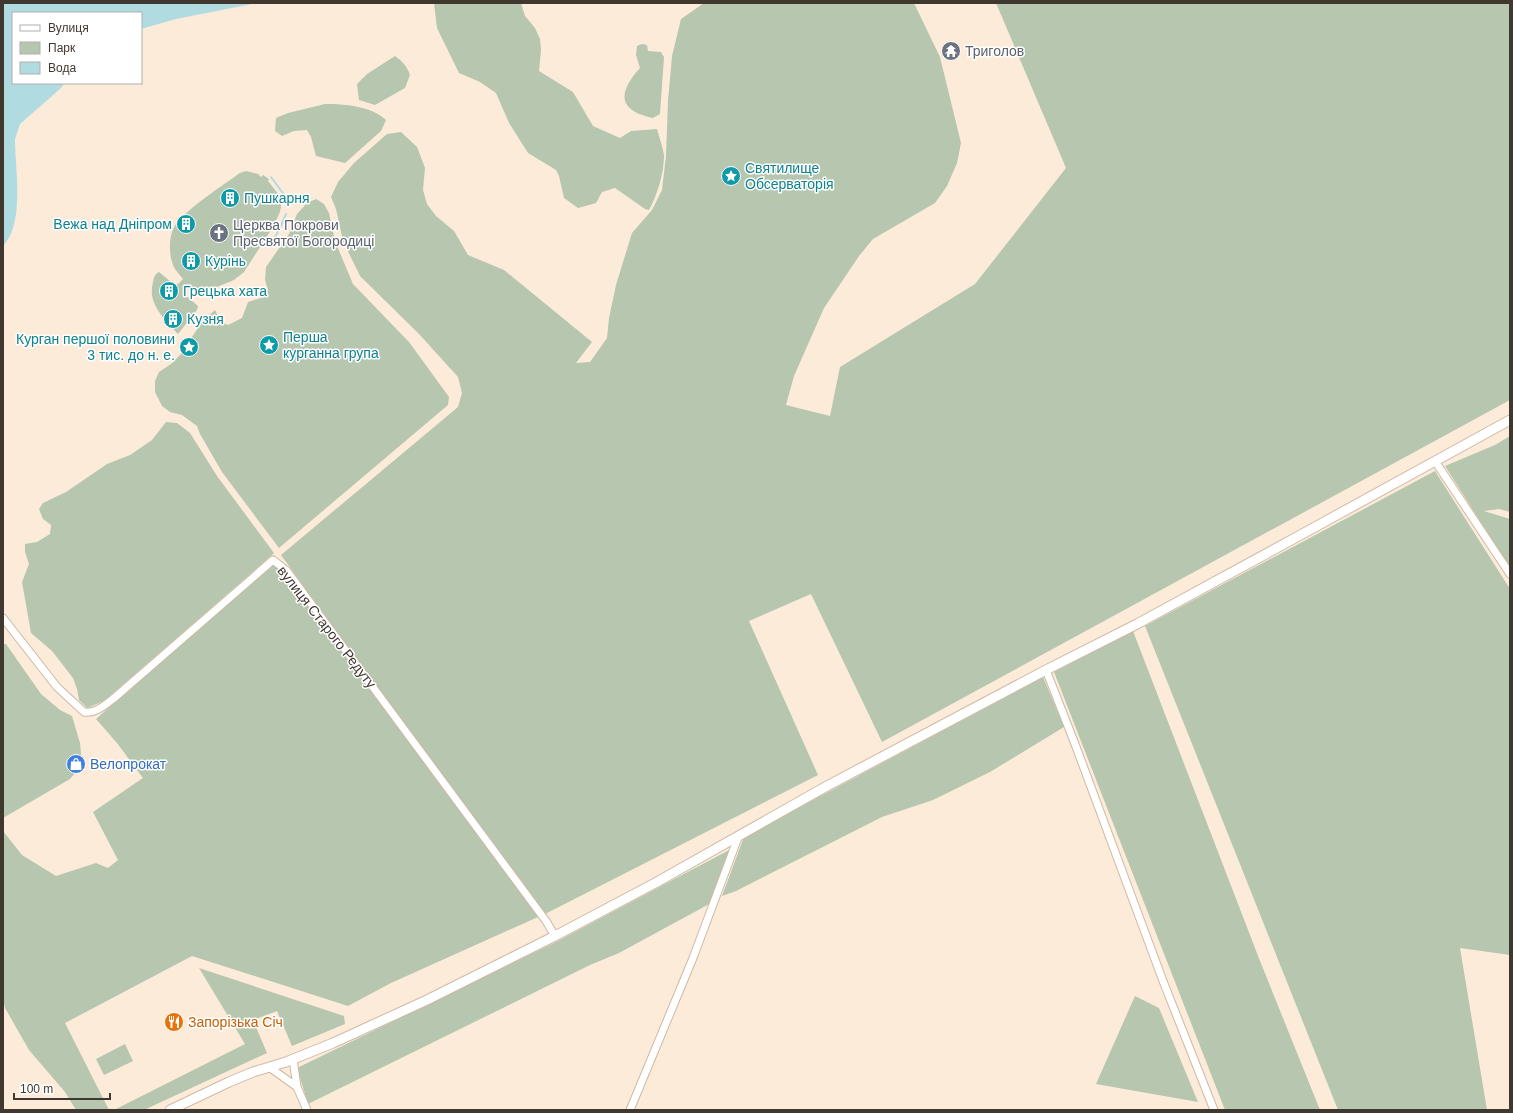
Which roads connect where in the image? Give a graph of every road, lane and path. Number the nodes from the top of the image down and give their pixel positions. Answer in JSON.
{"nodes":[{"id":1,"x":1510,"y":420,"type":"edge"},
{"id":2,"x":1436,"y":462,"type":"junction"},
{"id":3,"x":1510,"y":574,"type":"edge"},
{"id":4,"x":3,"y":618,"type":"edge"},
{"id":5,"x":1046,"y":670,"type":"junction"},
{"id":6,"x":739,"y":835,"type":"junction"},
{"id":7,"x":554,"y":936,"type":"junction"},
{"id":8,"x":293,"y":1059,"type":"junction"},
{"id":9,"x":269,"y":1067,"type":"junction"},
{"id":10,"x":297,"y":1087,"type":"junction"},
{"id":11,"x":170,"y":1110,"type":"edge"},
{"id":12,"x":307,"y":1110,"type":"edge"},
{"id":13,"x":630,"y":1110,"type":"edge"},
{"id":14,"x":1214,"y":1110,"type":"edge"}],
"edges":[{"from":1,"to":2,"type":"main road"},
{"from":2,"to":3,"type":"street"},
{"from":2,"to":5,"type":"main road"},
{"from":4,"to":7,"type":"street","name":"вулиця Старого Редуту"},
{"from":5,"to":6,"type":"main road"},
{"from":5,"to":14,"type":"street"},
{"from":6,"to":7,"type":"main road"},
{"from":6,"to":13,"type":"street"},
{"from":7,"to":8,"type":"main road"},
{"from":8,"to":9,"type":"main road"},
{"from":8,"to":10,"type":"street"},
{"from":9,"to":10,"type":"street"},
{"from":9,"to":11,"type":"main road"},
{"from":10,"to":12,"type":"street"}]}
